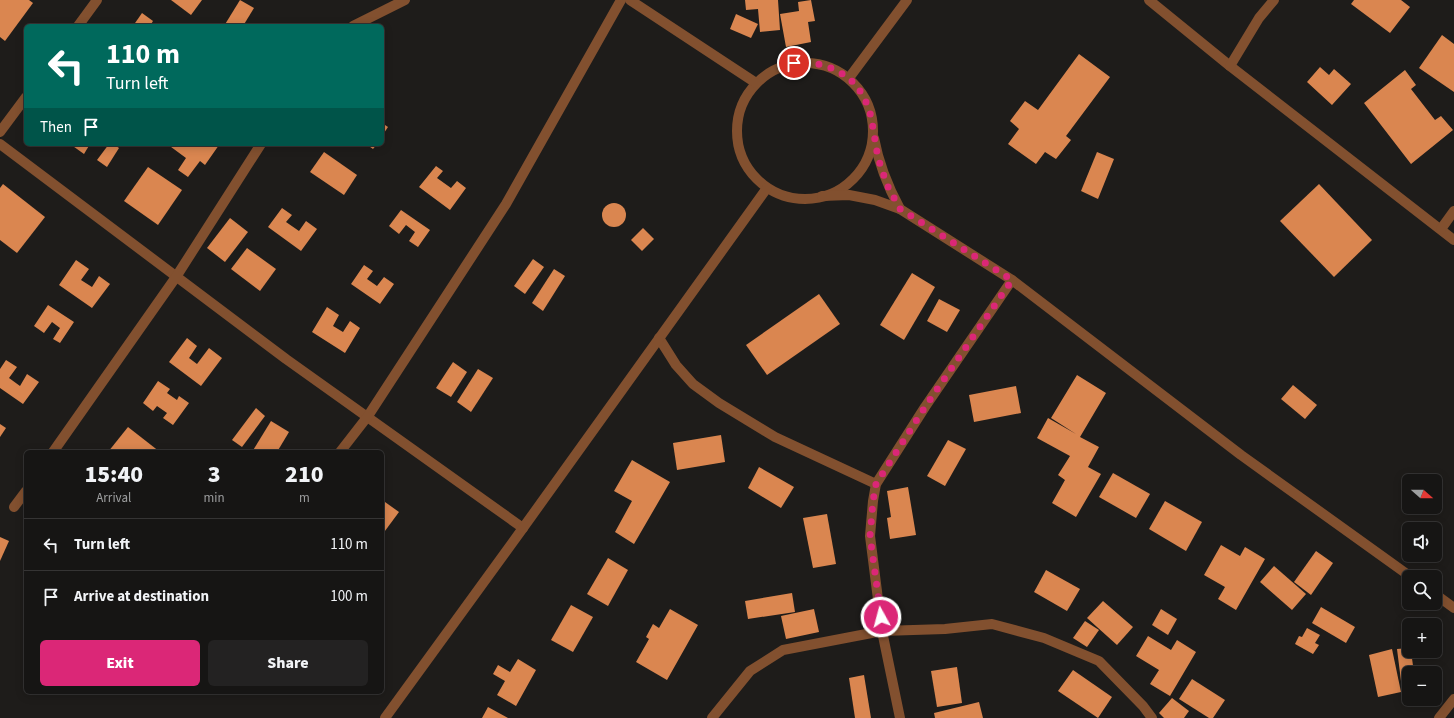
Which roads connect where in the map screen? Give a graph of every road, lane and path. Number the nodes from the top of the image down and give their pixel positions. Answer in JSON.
{"nodes":[{"id":1,"x":97,"y":0,"type":"edge"},
{"id":2,"x":405,"y":0,"type":"edge"},
{"id":3,"x":621,"y":0,"type":"edge"},
{"id":4,"x":630,"y":0,"type":"edge"},
{"id":5,"x":908,"y":0,"type":"edge"},
{"id":6,"x":1149,"y":0,"type":"edge"},
{"id":7,"x":1274,"y":0,"type":"edge"},
{"id":8,"x":79,"y":24,"type":"edge"},
{"id":9,"x":357,"y":24,"type":"edge"},
{"id":10,"x":1230,"y":66,"type":"junction"},
{"id":11,"x":849,"y":78,"type":"junction"},
{"id":12,"x":756,"y":83,"type":"junction"},
{"id":13,"x":24,"y":100,"type":"edge"},
{"id":14,"x":872,"y":131,"type":"junction"},
{"id":15,"x":0,"y":132,"type":"edge"},
{"id":16,"x":0,"y":144,"type":"edge"},
{"id":17,"x":260,"y":146,"type":"edge"},
{"id":18,"x":767,"y":188,"type":"junction"},
{"id":19,"x":822,"y":196,"type":"junction"},
{"id":20,"x":900,"y":209,"type":"junction"},
{"id":21,"x":1454,"y":211,"type":"edge"},
{"id":22,"x":1441,"y":229,"type":"junction"},
{"id":23,"x":1454,"y":240,"type":"edge"},
{"id":24,"x":176,"y":276,"type":"junction"},
{"id":25,"x":1012,"y":280,"type":"junction"},
{"id":26,"x":659,"y":338,"type":"junction"},
{"id":27,"x":368,"y":416,"type":"junction"},
{"id":28,"x":54,"y":450,"type":"edge"},
{"id":29,"x":342,"y":450,"type":"edge"},
{"id":30,"x":876,"y":484,"type":"junction"},
{"id":31,"x":24,"y":494,"type":"edge"},
{"id":32,"x":14,"y":507,"type":"dead end"},
{"id":33,"x":523,"y":528,"type":"junction"},
{"id":34,"x":1402,"y":571,"type":"edge"},
{"id":35,"x":1442,"y":599,"type":"edge"},
{"id":36,"x":1454,"y":608,"type":"edge"},
{"id":37,"x":882,"y":631,"type":"junction"},
{"id":38,"x":1454,"y":699,"type":"edge"},
{"id":39,"x":385,"y":718,"type":"edge"},
{"id":40,"x":712,"y":718,"type":"edge"},
{"id":41,"x":900,"y":718,"type":"edge"},
{"id":42,"x":1152,"y":718,"type":"edge"},
{"id":43,"x":1439,"y":718,"type":"edge"}],
"edges":[{"from":1,"to":8,"type":"street"},
{"from":2,"to":9,"type":"street"},
{"from":3,"to":27,"type":"street"},
{"from":4,"to":12,"type":"street"},
{"from":5,"to":11,"type":"street"},
{"from":6,"to":10,"type":"street"},
{"from":7,"to":10,"type":"street"},
{"from":10,"to":22,"type":"street"},
{"from":11,"to":12,"type":"street"},
{"from":11,"to":14,"type":"street"},
{"from":12,"to":18,"type":"street"},
{"from":13,"to":15,"type":"street"},
{"from":14,"to":19,"type":"street"},
{"from":14,"to":20,"type":"street"},
{"from":16,"to":24,"type":"street"},
{"from":17,"to":24,"type":"street"},
{"from":18,"to":19,"type":"street"},
{"from":18,"to":26,"type":"street"},
{"from":19,"to":20,"type":"street"},
{"from":20,"to":25,"type":"street"},
{"from":21,"to":22,"type":"street"},
{"from":22,"to":23,"type":"street"},
{"from":24,"to":27,"type":"street"},
{"from":24,"to":28,"type":"street"},
{"from":25,"to":30,"type":"street"},
{"from":25,"to":34,"type":"street"},
{"from":26,"to":30,"type":"street"},
{"from":26,"to":33,"type":"street"},
{"from":27,"to":29,"type":"street"},
{"from":27,"to":33,"type":"street"},
{"from":30,"to":37,"type":"street"},
{"from":31,"to":32,"type":"street"},
{"from":33,"to":39,"type":"street"},
{"from":35,"to":36,"type":"street"},
{"from":37,"to":40,"type":"street"},
{"from":37,"to":41,"type":"street"},
{"from":37,"to":42,"type":"street"},
{"from":38,"to":43,"type":"street"}]}
